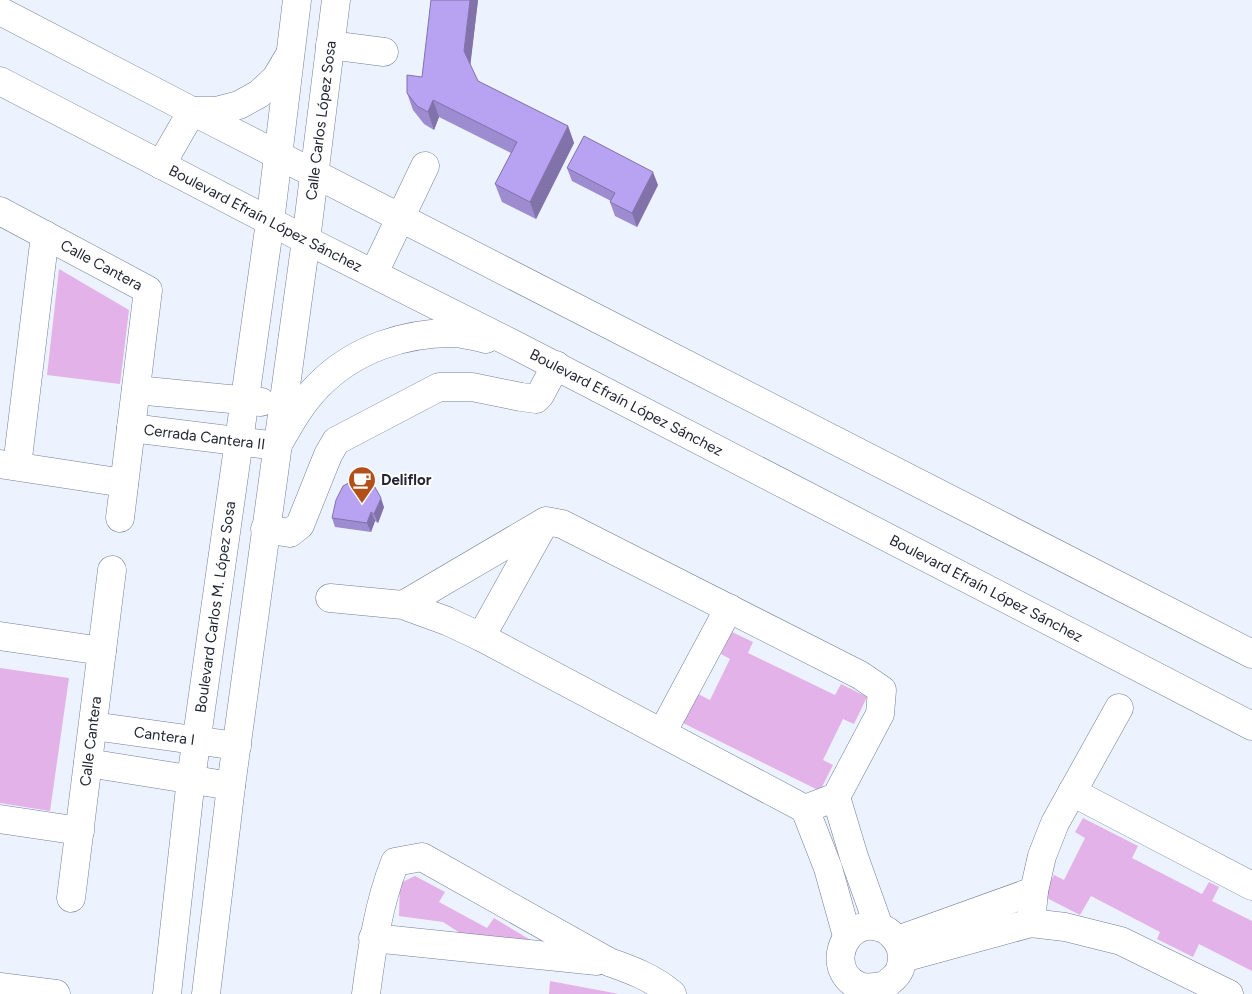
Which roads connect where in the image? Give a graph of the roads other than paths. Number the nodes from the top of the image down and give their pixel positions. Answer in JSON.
{"nodes":[{"id":1,"x":297,"y":0,"type":"edge"},
{"id":2,"x":336,"y":0,"type":"edge"},
{"id":3,"x":0,"y":10,"type":"edge"},
{"id":4,"x":330,"y":45,"type":"junction"},
{"id":5,"x":384,"y":52,"type":"dead end"},
{"id":6,"x":291,"y":53,"type":"junction"},
{"id":7,"x":0,"y":81,"type":"edge"},
{"id":8,"x":192,"y":111,"type":"junction"},
{"id":9,"x":278,"y":155,"type":"junction"},
{"id":10,"x":161,"y":165,"type":"junction"},
{"id":11,"x":425,"y":166,"type":"dead end"},
{"id":12,"x":314,"y":173,"type":"junction"},
{"id":13,"x":0,"y":211,"type":"edge"},
{"id":14,"x":401,"y":217,"type":"junction"},
{"id":15,"x":270,"y":222,"type":"junction"},
{"id":16,"x":45,"y":235,"type":"junction"},
{"id":17,"x":306,"y":240,"type":"junction"},
{"id":18,"x":374,"y":274,"type":"junction"},
{"id":19,"x":517,"y":346,"type":"junction"},
{"id":20,"x":556,"y":365,"type":"junction"},
{"id":21,"x":136,"y":390,"type":"junction"},
{"id":22,"x":244,"y":401,"type":"junction"},
{"id":23,"x":282,"y":404,"type":"junction"},
{"id":24,"x":131,"y":428,"type":"junction"},
{"id":25,"x":238,"y":441,"type":"junction"},
{"id":26,"x":277,"y":446,"type":"junction"},
{"id":27,"x":9,"y":465,"type":"edge"},
{"id":28,"x":124,"y":483,"type":"junction"},
{"id":29,"x":120,"y":518,"type":"dead end"},
{"id":30,"x":546,"y":521,"type":"junction"},
{"id":31,"x":265,"y":529,"type":"junction"},
{"id":32,"x":112,"y":570,"type":"dead end"},
{"id":33,"x":330,"y":598,"type":"dead end"},
{"id":34,"x":403,"y":605,"type":"junction"},
{"id":35,"x":729,"y":608,"type":"junction"},
{"id":36,"x":0,"y":636,"type":"edge"},
{"id":37,"x":481,"y":637,"type":"junction"},
{"id":38,"x":102,"y":651,"type":"junction"},
{"id":39,"x":1252,"y":654,"type":"edge"},
{"id":40,"x":1119,"y":708,"type":"dead end"},
{"id":41,"x":93,"y":726,"type":"junction"},
{"id":42,"x":1252,"y":726,"type":"edge"},
{"id":43,"x":662,"y":733,"type":"junction"},
{"id":44,"x":198,"y":740,"type":"junction"},
{"id":45,"x":237,"y":746,"type":"junction"},
{"id":46,"x":88,"y":763,"type":"junction"},
{"id":47,"x":191,"y":779,"type":"junction"},
{"id":48,"x":231,"y":786,"type":"junction"},
{"id":49,"x":1072,"y":792,"type":"junction"},
{"id":50,"x":836,"y":797,"type":"junction"},
{"id":51,"x":805,"y":809,"type":"junction"},
{"id":52,"x":0,"y":819,"type":"edge"},
{"id":53,"x":80,"y":832,"type":"junction"},
{"id":54,"x":854,"y":857,"type":"junction"},
{"id":55,"x":828,"y":868,"type":"junction"},
{"id":56,"x":1252,"y":886,"type":"edge"},
{"id":57,"x":1034,"y":891,"type":"junction"},
{"id":58,"x":71,"y":898,"type":"dead end"},
{"id":59,"x":1031,"y":923,"type":"junction"},
{"id":60,"x":953,"y":933,"type":"junction"},
{"id":61,"x":847,"y":936,"type":"junction"},
{"id":62,"x":373,"y":938,"type":"junction"},
{"id":63,"x":893,"y":942,"type":"junction"},
{"id":64,"x":609,"y":962,"type":"junction"},
{"id":65,"x":838,"y":981,"type":"edge"},
{"id":66,"x":0,"y":987,"type":"edge"},
{"id":67,"x":880,"y":990,"type":"edge"},
{"id":68,"x":56,"y":994,"type":"edge"},
{"id":69,"x":166,"y":994,"type":"edge"},
{"id":70,"x":206,"y":994,"type":"edge"},
{"id":71,"x":366,"y":994,"type":"edge"},
{"id":72,"x":672,"y":994,"type":"edge"},
{"id":73,"x":1229,"y":994,"type":"edge"}],
"edges":[{"from":1,"to":6,"type":"street"},
{"from":2,"to":4,"type":"street","name":"Calle Carlos López Sosa"},
{"from":3,"to":8,"type":"street"},
{"from":4,"to":5,"type":"street"},
{"from":4,"to":12,"type":"street","name":"Calle Carlos López Sosa"},
{"from":6,"to":8,"type":"street"},
{"from":6,"to":9,"type":"street"},
{"from":7,"to":10,"type":"street","name":"Boulevard Efraín López Sánchez"},
{"from":8,"to":9,"type":"street"},
{"from":8,"to":10,"type":"street"},
{"from":9,"to":12,"type":"street"},
{"from":9,"to":15,"type":"street"},
{"from":10,"to":15,"type":"street","name":"Boulevard Efraín López Sánchez"},
{"from":11,"to":14,"type":"street"},
{"from":12,"to":14,"type":"street"},
{"from":12,"to":17,"type":"street","name":"Calle Carlos López Sosa"},
{"from":13,"to":16,"type":"street"},
{"from":14,"to":18,"type":"street"},
{"from":14,"to":39,"type":"street"},
{"from":15,"to":17,"type":"street","name":"Boulevard Efraín López Sánchez"},
{"from":15,"to":22,"type":"street","name":"Boulevard Carlos M. López Sosa"},
{"from":16,"to":21,"type":"street","name":"Calle Cantera"},
{"from":16,"to":27,"type":"street","name":"Calle Cantera"},
{"from":17,"to":18,"type":"street","name":"Boulevard Efraín López Sánchez"},
{"from":17,"to":23,"type":"street"},
{"from":18,"to":19,"type":"street","name":"Boulevard Efraín López Sánchez"},
{"from":19,"to":20,"type":"street","name":"Boulevard Efraín López Sánchez"},
{"from":19,"to":26,"type":"street"},
{"from":20,"to":31,"type":"street"},
{"from":20,"to":42,"type":"street","name":"Boulevard Efraín López Sánchez"},
{"from":21,"to":22,"type":"street"},
{"from":21,"to":24,"type":"street","name":"Calle Cantera"},
{"from":22,"to":23,"type":"street"},
{"from":22,"to":25,"type":"street","name":"Boulevard Carlos M. López Sosa"},
{"from":23,"to":26,"type":"street"},
{"from":24,"to":25,"type":"street","name":"Cerrada Cantera II"},
{"from":24,"to":28,"type":"street","name":"Calle Cantera"},
{"from":25,"to":26,"type":"street","name":"Cerrada Cantera II"},
{"from":25,"to":44,"type":"street","name":"Boulevard Carlos M. López Sosa"},
{"from":26,"to":31,"type":"street"},
{"from":27,"to":28,"type":"street","name":"Calle Cantera"},
{"from":28,"to":29,"type":"street"},
{"from":30,"to":34,"type":"street"},
{"from":30,"to":35,"type":"street"},
{"from":30,"to":37,"type":"street"},
{"from":31,"to":45,"type":"street"},
{"from":32,"to":38,"type":"street","name":"Calle Cantera"},
{"from":33,"to":34,"type":"street"},
{"from":34,"to":37,"type":"street"},
{"from":35,"to":43,"type":"street"},
{"from":35,"to":50,"type":"street"},
{"from":36,"to":38,"type":"street"},
{"from":37,"to":43,"type":"street"},
{"from":38,"to":41,"type":"street","name":"Calle Cantera"},
{"from":40,"to":49,"type":"street"},
{"from":41,"to":44,"type":"street","name":"Cantera I"},
{"from":41,"to":46,"type":"street","name":"Calle Cantera"},
{"from":43,"to":51,"type":"street"},
{"from":44,"to":45,"type":"street","name":"Cantera I"},
{"from":44,"to":47,"type":"street","name":"Boulevard Carlos M. López Sosa"},
{"from":45,"to":48,"type":"street"},
{"from":46,"to":47,"type":"street"},
{"from":46,"to":53,"type":"street","name":"Calle Cantera"},
{"from":47,"to":48,"type":"street"},
{"from":47,"to":69,"type":"street","name":"Boulevard Carlos M. López Sosa"},
{"from":48,"to":70,"type":"street"},
{"from":49,"to":56,"type":"street"},
{"from":49,"to":57,"type":"street"},
{"from":50,"to":51,"type":"street"},
{"from":50,"to":54,"type":"street"},
{"from":51,"to":55,"type":"street"},
{"from":52,"to":53,"type":"street"},
{"from":53,"to":58,"type":"street","name":"Calle Cantera"},
{"from":54,"to":55,"type":"street"},
{"from":54,"to":63,"type":"street"},
{"from":55,"to":61,"type":"street"},
{"from":57,"to":59,"type":"street"},
{"from":57,"to":60,"type":"street"},
{"from":59,"to":60,"type":"street"},
{"from":59,"to":73,"type":"street"},
{"from":60,"to":63,"type":"street"},
{"from":61,"to":63,"type":"street"},
{"from":61,"to":65,"type":"street"},
{"from":62,"to":64,"type":"street"},
{"from":62,"to":64,"type":"street"},
{"from":62,"to":71,"type":"street"},
{"from":63,"to":67,"type":"street"},
{"from":64,"to":72,"type":"street"},
{"from":65,"to":67,"type":"street"},
{"from":66,"to":68,"type":"street"}]}
